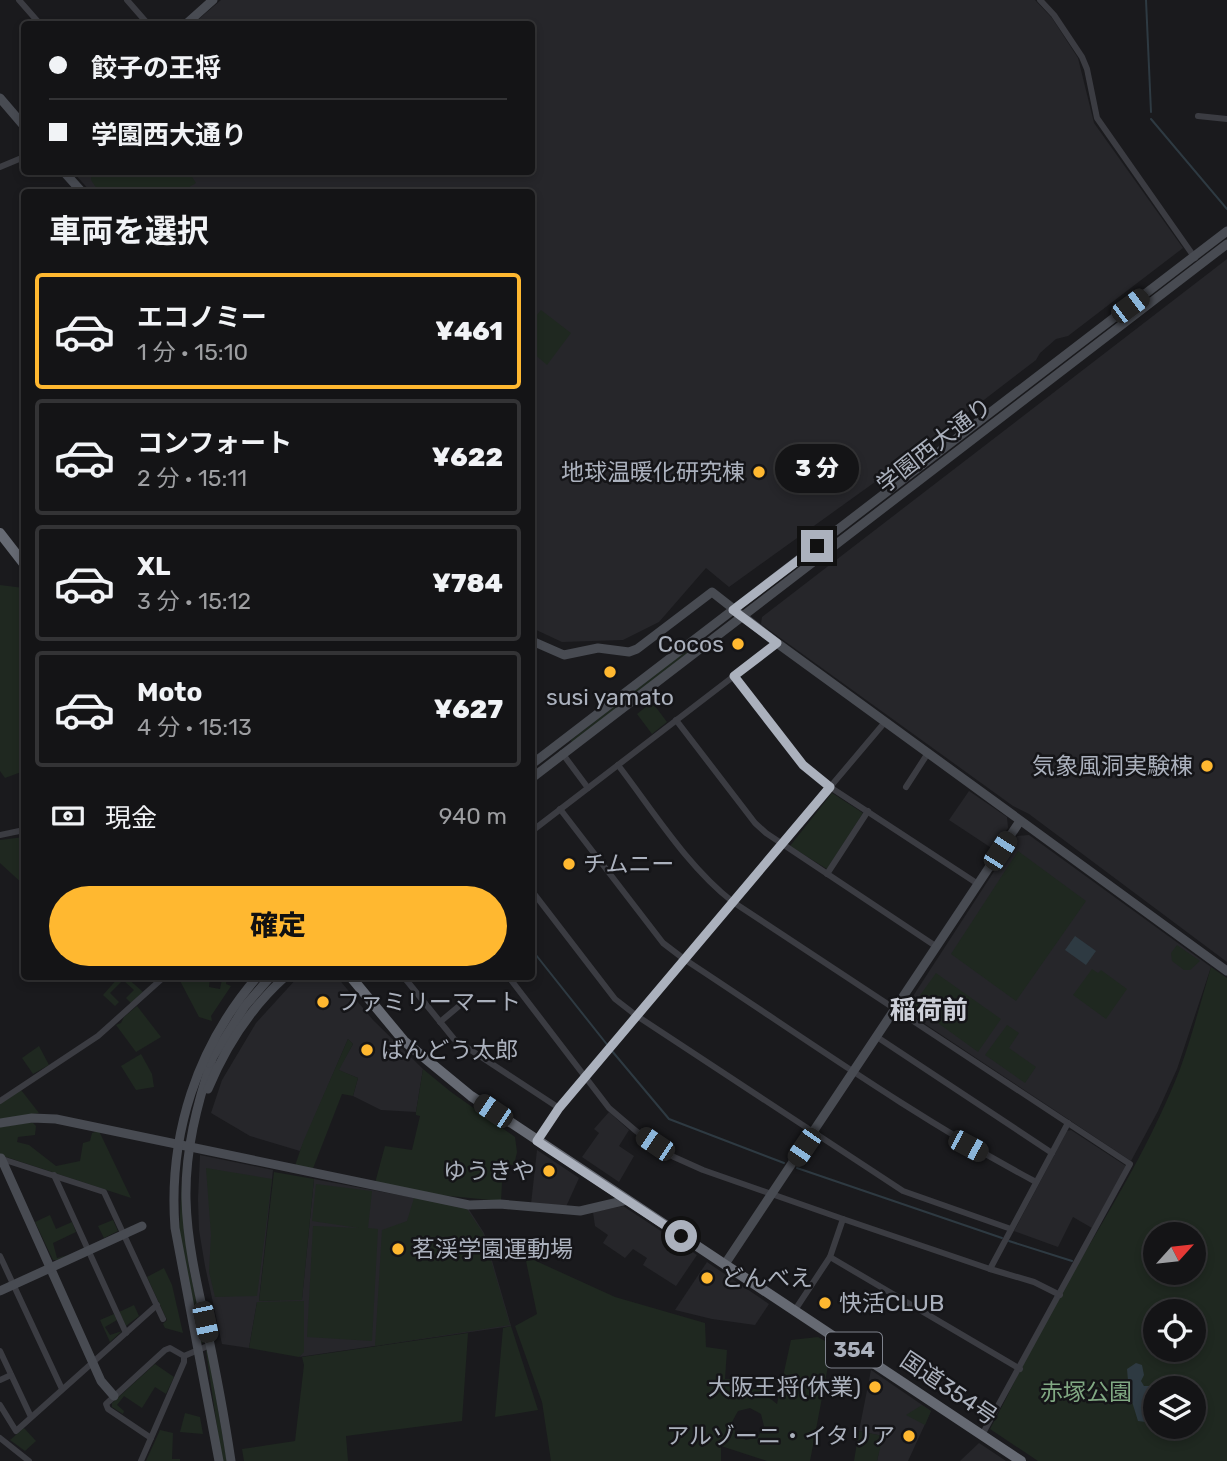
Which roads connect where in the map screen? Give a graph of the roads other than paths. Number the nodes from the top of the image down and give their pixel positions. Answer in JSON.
{"nodes":[{"id":1,"x":19,"y":0,"type":"edge"},
{"id":2,"x":127,"y":0,"type":"edge"},
{"id":3,"x":213,"y":0,"type":"edge"},
{"id":4,"x":1040,"y":0,"type":"edge"},
{"id":5,"x":37,"y":21,"type":"edge"},
{"id":6,"x":145,"y":21,"type":"edge"},
{"id":7,"x":189,"y":21,"type":"edge"},
{"id":8,"x":0,"y":97,"type":"edge"},
{"id":9,"x":1198,"y":116,"type":"dead end"},
{"id":10,"x":1227,"y":119,"type":"edge"},
{"id":11,"x":21,"y":122,"type":"edge"},
{"id":12,"x":21,"y":158,"type":"edge"},
{"id":13,"x":0,"y":167,"type":"edge"},
{"id":14,"x":67,"y":175,"type":"edge"},
{"id":15,"x":79,"y":189,"type":"edge"},
{"id":16,"x":1227,"y":231,"type":"edge"},
{"id":17,"x":1227,"y":244,"type":"edge"},
{"id":18,"x":1198,"y":260,"type":"junction"},
{"id":19,"x":0,"y":533,"type":"edge"},
{"id":20,"x":21,"y":560,"type":"edge"},
{"id":21,"x":733,"y":610,"type":"junction"},
{"id":22,"x":742,"y":617,"type":"junction"},
{"id":23,"x":535,"y":642,"type":"edge"},
{"id":24,"x":777,"y":643,"type":"junction"},
{"id":25,"x":734,"y":676,"type":"junction"},
{"id":26,"x":676,"y":720,"type":"junction"},
{"id":27,"x":886,"y":722,"type":"junction"},
{"id":28,"x":556,"y":746,"type":"junction"},
{"id":29,"x":928,"y":753,"type":"junction"},
{"id":30,"x":563,"y":754,"type":"junction"},
{"id":31,"x":535,"y":762,"type":"edge"},
{"id":32,"x":618,"y":765,"type":"junction"},
{"id":33,"x":535,"y":776,"type":"edge"},
{"id":34,"x":830,"y":787,"type":"junction"},
{"id":35,"x":906,"y":787,"type":"dead end"},
{"id":36,"x":588,"y":788,"type":"junction"},
{"id":37,"x":560,"y":809,"type":"junction"},
{"id":38,"x":868,"y":811,"type":"junction"},
{"id":39,"x":1020,"y":821,"type":"junction"},
{"id":40,"x":535,"y":829,"type":"edge"},
{"id":41,"x":21,"y":832,"type":"edge"},
{"id":42,"x":0,"y":835,"type":"edge"},
{"id":43,"x":782,"y":844,"type":"junction"},
{"id":44,"x":827,"y":874,"type":"junction"},
{"id":45,"x":978,"y":884,"type":"junction"},
{"id":46,"x":535,"y":895,"type":"edge"},
{"id":47,"x":733,"y":902,"type":"junction"},
{"id":48,"x":937,"y":947,"type":"junction"},
{"id":49,"x":684,"y":959,"type":"junction"},
{"id":50,"x":1227,"y":971,"type":"edge"},
{"id":51,"x":160,"y":980,"type":"edge"},
{"id":52,"x":255,"y":980,"type":"edge"},
{"id":53,"x":268,"y":980,"type":"edge"},
{"id":54,"x":282,"y":980,"type":"edge"},
{"id":55,"x":353,"y":980,"type":"edge"},
{"id":56,"x":406,"y":980,"type":"edge"},
{"id":57,"x":511,"y":980,"type":"edge"},
{"id":58,"x":465,"y":1001,"type":"dead end"},
{"id":59,"x":895,"y":1009,"type":"junction"},
{"id":60,"x":637,"y":1016,"type":"junction"},
{"id":61,"x":440,"y":1022,"type":"junction"},
{"id":62,"x":877,"y":1037,"type":"junction"},
{"id":63,"x":212,"y":1059,"type":"junction"},
{"id":64,"x":854,"y":1071,"type":"junction"},
{"id":65,"x":585,"y":1076,"type":"junction"},
{"id":66,"x":0,"y":1101,"type":"edge"},
{"id":67,"x":559,"y":1108,"type":"junction"},
{"id":68,"x":186,"y":1110,"type":"junction"},
{"id":69,"x":197,"y":1116,"type":"junction"},
{"id":70,"x":0,"y":1123,"type":"edge"},
{"id":71,"x":1068,"y":1123,"type":"junction"},
{"id":72,"x":813,"y":1132,"type":"junction"},
{"id":73,"x":537,"y":1141,"type":"junction"},
{"id":74,"x":178,"y":1145,"type":"junction"},
{"id":75,"x":190,"y":1148,"type":"junction"},
{"id":76,"x":1052,"y":1153,"type":"junction"},
{"id":77,"x":0,"y":1158,"type":"edge"},
{"id":78,"x":54,"y":1175,"type":"junction"},
{"id":79,"x":1036,"y":1182,"type":"junction"},
{"id":80,"x":772,"y":1194,"type":"junction"},
{"id":81,"x":627,"y":1200,"type":"junction"},
{"id":82,"x":843,"y":1219,"type":"junction"},
{"id":83,"x":142,"y":1226,"type":"dead end"},
{"id":84,"x":1011,"y":1229,"type":"junction"},
{"id":85,"x":124,"y":1234,"type":"junction"},
{"id":86,"x":88,"y":1251,"type":"junction"},
{"id":87,"x":0,"y":1256,"type":"edge"},
{"id":88,"x":830,"y":1257,"type":"junction"},
{"id":89,"x":725,"y":1264,"type":"junction"},
{"id":90,"x":50,"y":1268,"type":"junction"},
{"id":91,"x":990,"y":1269,"type":"junction"},
{"id":92,"x":13,"y":1285,"type":"junction"},
{"id":93,"x":0,"y":1291,"type":"edge"},
{"id":94,"x":1060,"y":1296,"type":"junction"},
{"id":95,"x":157,"y":1305,"type":"junction"},
{"id":96,"x":795,"y":1310,"type":"junction"},
{"id":97,"x":163,"y":1319,"type":"dead end"},
{"id":98,"x":126,"y":1333,"type":"junction"},
{"id":99,"x":210,"y":1345,"type":"junction"},
{"id":100,"x":198,"y":1349,"type":"junction"},
{"id":101,"x":0,"y":1351,"type":"edge"},
{"id":102,"x":184,"y":1356,"type":"junction"},
{"id":103,"x":93,"y":1362,"type":"junction"},
{"id":104,"x":1020,"y":1369,"type":"junction"},
{"id":105,"x":11,"y":1375,"type":"junction"},
{"id":106,"x":0,"y":1380,"type":"edge"},
{"id":107,"x":61,"y":1390,"type":"junction"},
{"id":108,"x":114,"y":1396,"type":"junction"},
{"id":109,"x":0,"y":1405,"type":"edge"},
{"id":110,"x":31,"y":1418,"type":"junction"},
{"id":111,"x":982,"y":1435,"type":"junction"},
{"id":112,"x":0,"y":1438,"type":"edge"},
{"id":113,"x":151,"y":1438,"type":"junction"},
{"id":114,"x":29,"y":1461,"type":"edge"},
{"id":115,"x":141,"y":1461,"type":"edge"},
{"id":116,"x":219,"y":1461,"type":"edge"},
{"id":117,"x":231,"y":1461,"type":"edge"},
{"id":118,"x":1021,"y":1461,"type":"edge"}],
"edges":[{"from":1,"to":5,"type":"street"},
{"from":2,"to":6,"type":"street"},
{"from":3,"to":7,"type":"main road"},
{"from":4,"to":18,"type":"street"},
{"from":8,"to":11,"type":"main road"},
{"from":9,"to":10,"type":"street"},
{"from":12,"to":13,"type":"street"},
{"from":14,"to":15,"type":"main road"},
{"from":16,"to":18,"type":"main road","name":"学園西大通り"},
{"from":17,"to":18,"type":"main road","name":"学園西大通り"},
{"from":18,"to":21,"type":"main road","name":"学園西大通り"},
{"from":18,"to":22,"type":"main road","name":"学園西大通り"},
{"from":19,"to":20,"type":"highway"},
{"from":21,"to":22,"type":"main road"},
{"from":21,"to":23,"type":"main road"},
{"from":21,"to":28,"type":"main road","name":"学園西大通り"},
{"from":22,"to":24,"type":"main road"},
{"from":22,"to":30,"type":"main road","name":"学園西大通り"},
{"from":24,"to":25,"type":"street"},
{"from":24,"to":27,"type":"main road"},
{"from":25,"to":26,"type":"street"},
{"from":25,"to":34,"type":"street"},
{"from":26,"to":32,"type":"street"},
{"from":26,"to":43,"type":"street"},
{"from":27,"to":29,"type":"main road"},
{"from":27,"to":34,"type":"street"},
{"from":28,"to":30,"type":"street"},
{"from":28,"to":31,"type":"main road","name":"学園西大通り"},
{"from":29,"to":35,"type":"street"},
{"from":29,"to":39,"type":"main road"},
{"from":30,"to":33,"type":"main road","name":"学園西大通り"},
{"from":30,"to":36,"type":"street"},
{"from":32,"to":36,"type":"street"},
{"from":32,"to":47,"type":"street"},
{"from":34,"to":38,"type":"street"},
{"from":34,"to":43,"type":"street"},
{"from":36,"to":37,"type":"street"},
{"from":37,"to":40,"type":"street"},
{"from":37,"to":49,"type":"street"},
{"from":38,"to":44,"type":"street"},
{"from":38,"to":45,"type":"street"},
{"from":39,"to":45,"type":"main road"},
{"from":39,"to":50,"type":"main road"},
{"from":41,"to":42,"type":"street"},
{"from":43,"to":44,"type":"street"},
{"from":43,"to":47,"type":"street"},
{"from":44,"to":48,"type":"street"},
{"from":45,"to":48,"type":"main road"},
{"from":46,"to":60,"type":"street"},
{"from":47,"to":49,"type":"street"},
{"from":47,"to":59,"type":"street"},
{"from":48,"to":59,"type":"main road"},
{"from":49,"to":60,"type":"street"},
{"from":49,"to":64,"type":"street"},
{"from":51,"to":66,"type":"street"},
{"from":52,"to":68,"type":"main road"},
{"from":53,"to":63,"type":"main road"},
{"from":54,"to":69,"type":"main road"},
{"from":55,"to":73,"type":"highway","name":"国道354号","number":"354"},
{"from":56,"to":61,"type":"street"},
{"from":57,"to":65,"type":"street"},
{"from":58,"to":61,"type":"street"},
{"from":59,"to":62,"type":"main road"},
{"from":59,"to":71,"type":"street"},
{"from":60,"to":65,"type":"street"},
{"from":60,"to":72,"type":"street"},
{"from":61,"to":67,"type":"street"},
{"from":62,"to":64,"type":"main road"},
{"from":62,"to":76,"type":"street"},
{"from":63,"to":68,"type":"main road"},
{"from":63,"to":69,"type":"main road"},
{"from":64,"to":72,"type":"main road"},
{"from":64,"to":79,"type":"street"},
{"from":65,"to":67,"type":"street"},
{"from":65,"to":80,"type":"street"},
{"from":67,"to":73,"type":"street"},
{"from":68,"to":74,"type":"main road"},
{"from":69,"to":75,"type":"main road"},
{"from":70,"to":74,"type":"main road"},
{"from":71,"to":76,"type":"street"},
{"from":71,"to":94,"type":"street"},
{"from":72,"to":80,"type":"main road"},
{"from":72,"to":84,"type":"street"},
{"from":73,"to":81,"type":"highway","name":"国道354号","number":"354"},
{"from":74,"to":75,"type":"main road"},
{"from":74,"to":100,"type":"main road"},
{"from":75,"to":81,"type":"main road"},
{"from":75,"to":99,"type":"main road"},
{"from":76,"to":79,"type":"street"},
{"from":77,"to":78,"type":"street"},
{"from":77,"to":90,"type":"main road"},
{"from":78,"to":85,"type":"street"},
{"from":78,"to":86,"type":"street"},
{"from":79,"to":84,"type":"street"},
{"from":80,"to":82,"type":"street"},
{"from":80,"to":89,"type":"main road"},
{"from":81,"to":89,"type":"highway","name":"国道354号","number":"354"},
{"from":82,"to":88,"type":"street"},
{"from":82,"to":91,"type":"street"},
{"from":83,"to":85,"type":"main road"},
{"from":84,"to":91,"type":"street"},
{"from":85,"to":86,"type":"main road"},
{"from":85,"to":95,"type":"street"},
{"from":86,"to":90,"type":"main road"},
{"from":86,"to":98,"type":"street"},
{"from":87,"to":92,"type":"street"},
{"from":88,"to":96,"type":"street"},
{"from":88,"to":104,"type":"street"},
{"from":89,"to":96,"type":"highway","name":"国道354号","number":"354"},
{"from":90,"to":92,"type":"main road"},
{"from":90,"to":103,"type":"main road"},
{"from":91,"to":94,"type":"street"},
{"from":92,"to":93,"type":"main road"},
{"from":92,"to":107,"type":"street"},
{"from":94,"to":104,"type":"street"},
{"from":95,"to":97,"type":"street"},
{"from":95,"to":98,"type":"street"},
{"from":96,"to":111,"type":"highway","name":"国道354号","number":"354"},
{"from":98,"to":103,"type":"street"},
{"from":99,"to":100,"type":"street"},
{"from":99,"to":117,"type":"main road"},
{"from":100,"to":102,"type":"street"},
{"from":100,"to":116,"type":"main road"},
{"from":101,"to":105,"type":"street"},
{"from":102,"to":108,"type":"street"},
{"from":102,"to":113,"type":"street"},
{"from":103,"to":107,"type":"street"},
{"from":103,"to":108,"type":"main road"},
{"from":104,"to":111,"type":"street"},
{"from":105,"to":106,"type":"street"},
{"from":105,"to":110,"type":"street"},
{"from":107,"to":110,"type":"street"},
{"from":108,"to":113,"type":"street"},
{"from":109,"to":110,"type":"street"},
{"from":111,"to":118,"type":"highway","name":"国道354号","number":"354"},
{"from":112,"to":114,"type":"street"},
{"from":113,"to":115,"type":"street"}]}
